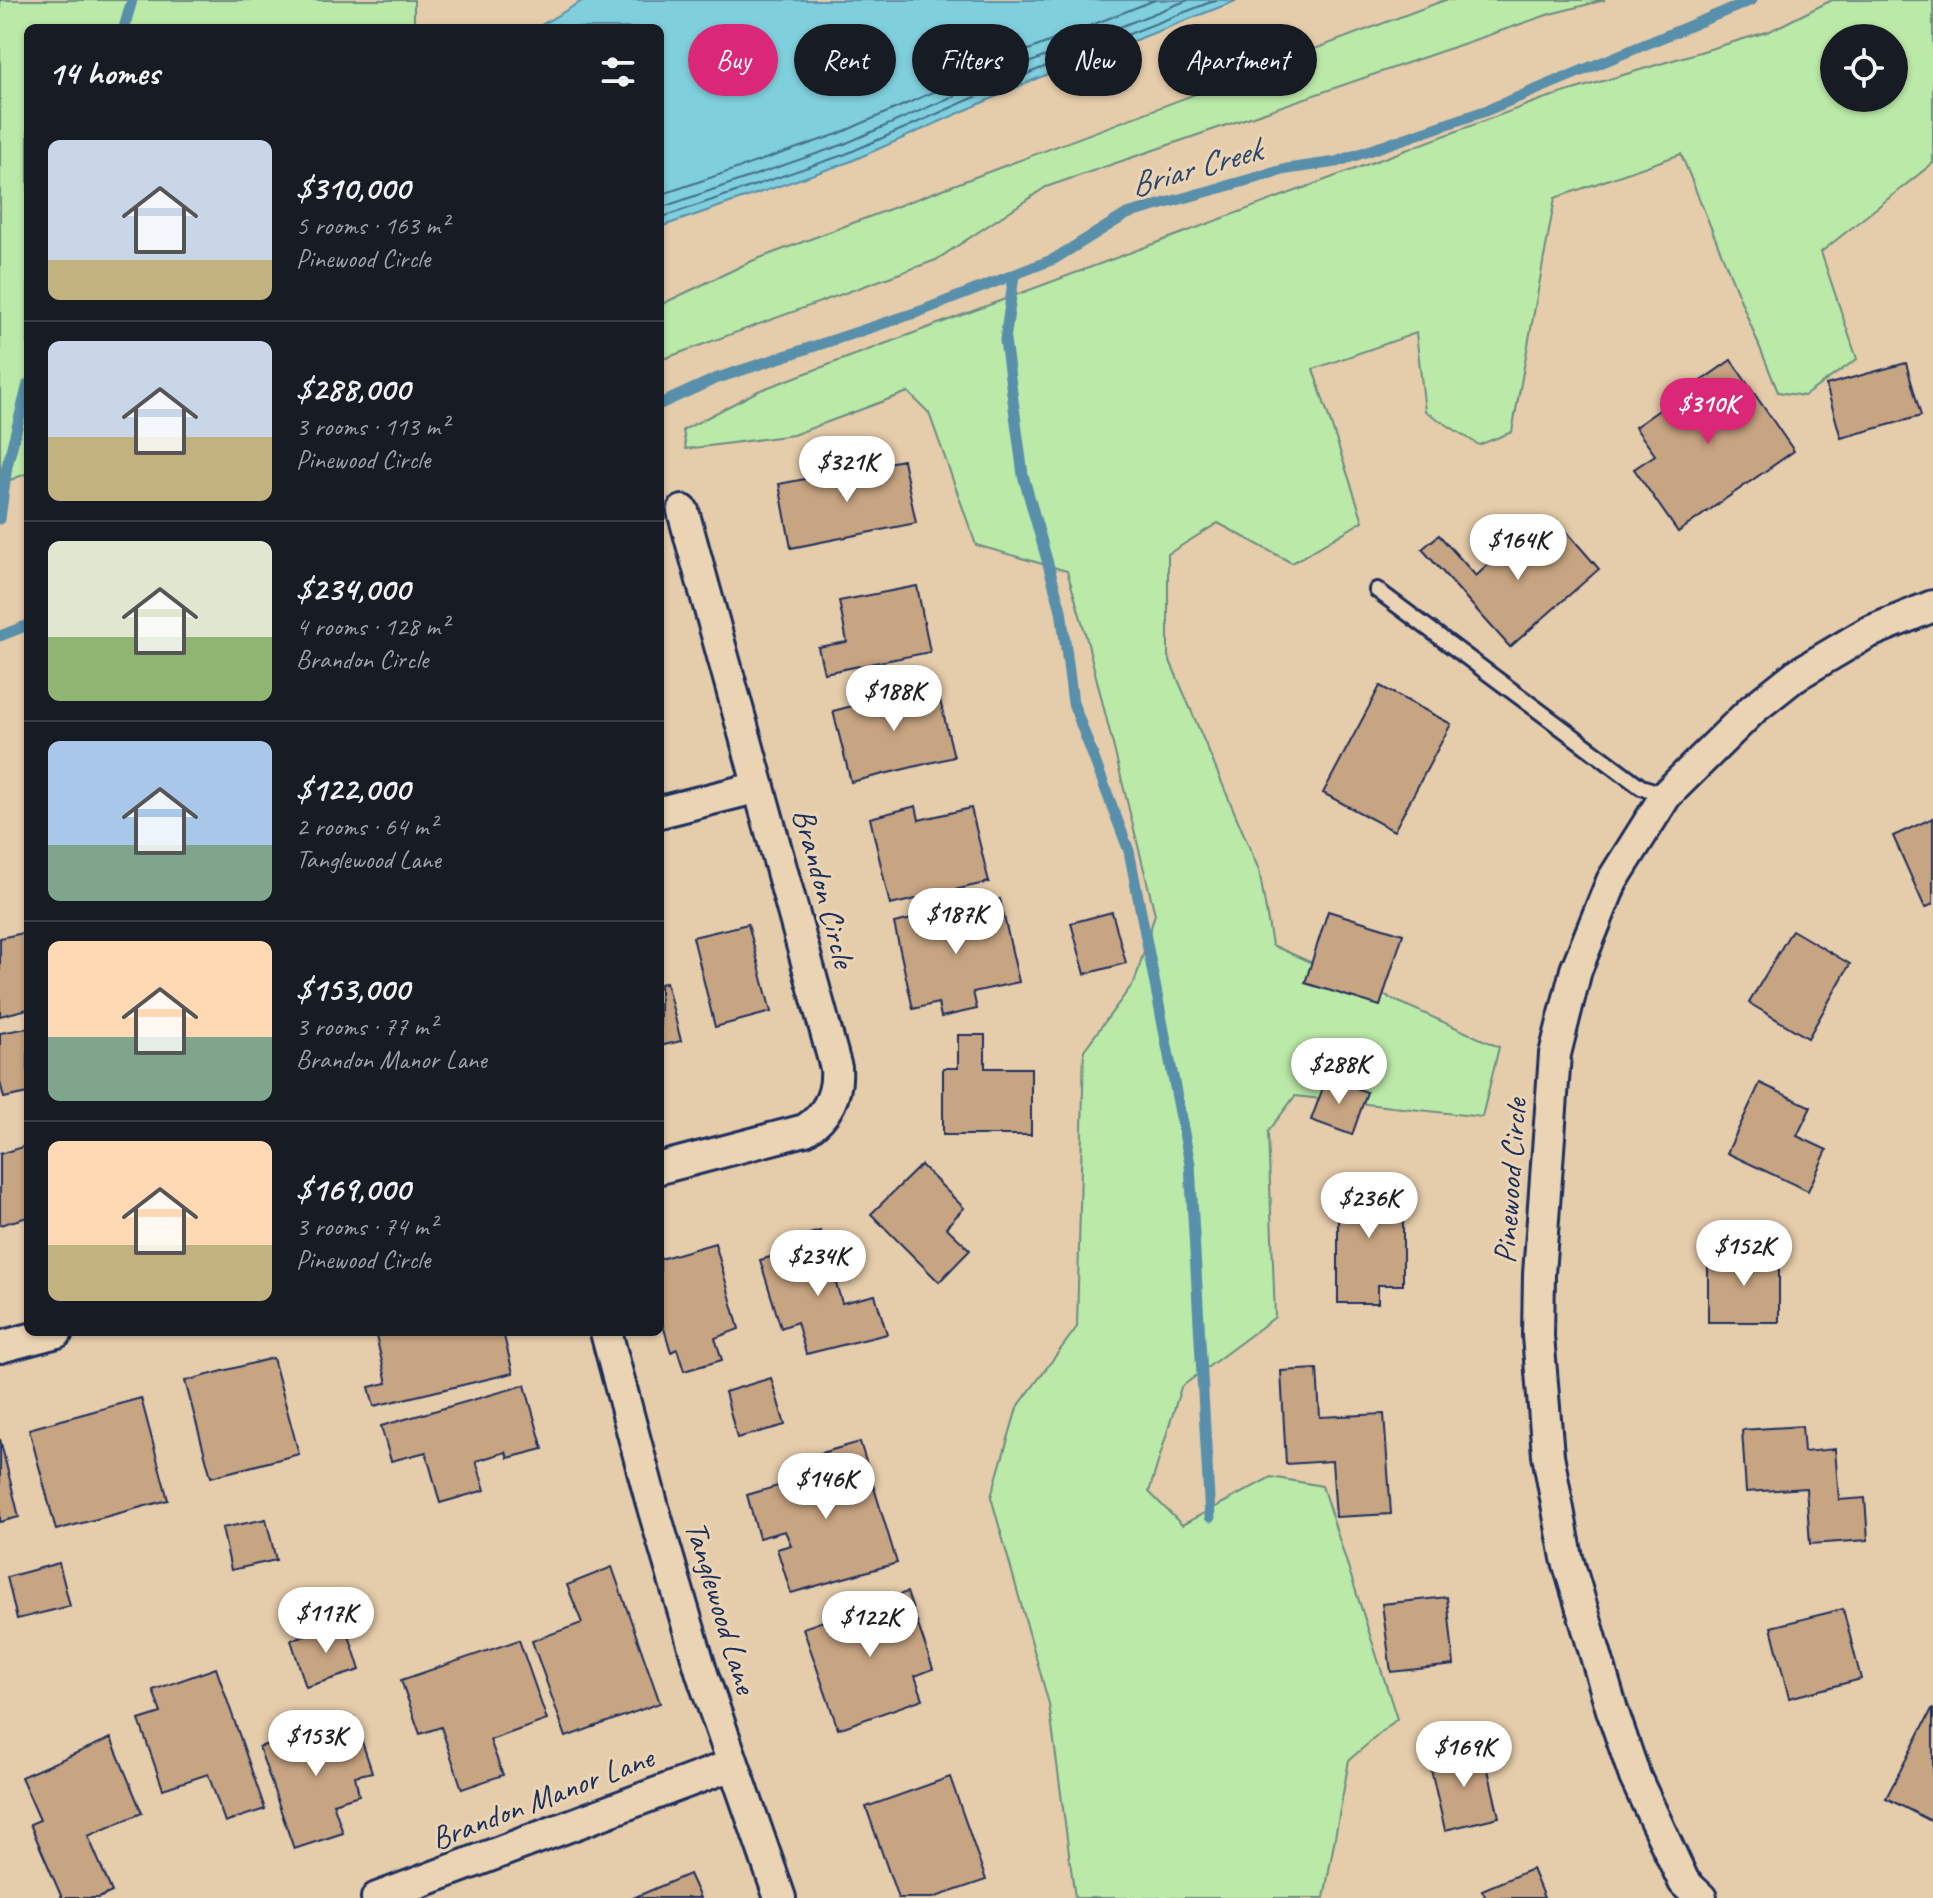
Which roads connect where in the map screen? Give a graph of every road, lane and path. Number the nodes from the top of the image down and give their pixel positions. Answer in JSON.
{"nodes":[{"id":1,"x":683,"y":511,"type":"dead end"},
{"id":2,"x":1377,"y":590,"type":"dead end"},
{"id":3,"x":1933,"y":606,"type":"edge"},
{"id":4,"x":759,"y":787,"type":"junction"},
{"id":5,"x":1666,"y":795,"type":"junction"},
{"id":6,"x":664,"y":811,"type":"edge"},
{"id":7,"x":664,"y":1167,"type":"edge"},
{"id":8,"x":42,"y":1336,"type":"edge"},
{"id":9,"x":607,"y":1336,"type":"edge"},
{"id":10,"x":0,"y":1347,"type":"edge"},
{"id":11,"x":732,"y":1765,"type":"junction"},
{"id":12,"x":377,"y":1898,"type":"edge"},
{"id":13,"x":780,"y":1898,"type":"edge"},
{"id":14,"x":1701,"y":1898,"type":"edge"}],
"edges":[{"from":1,"to":4,"type":"street","name":"Brandon Circle"},
{"from":2,"to":5,"type":"lane"},
{"from":3,"to":5,"type":"street","name":"Pinewood Circle"},
{"from":4,"to":6,"type":"street"},
{"from":4,"to":7,"type":"street","name":"Brandon Circle"},
{"from":5,"to":14,"type":"street","name":"Pinewood Circle"},
{"from":8,"to":10,"type":"street"},
{"from":9,"to":11,"type":"street","name":"Tanglewood Lane"},
{"from":11,"to":12,"type":"street","name":"Brandon Manor Lane"},
{"from":11,"to":13,"type":"street","name":"Tanglewood Lane"}]}
